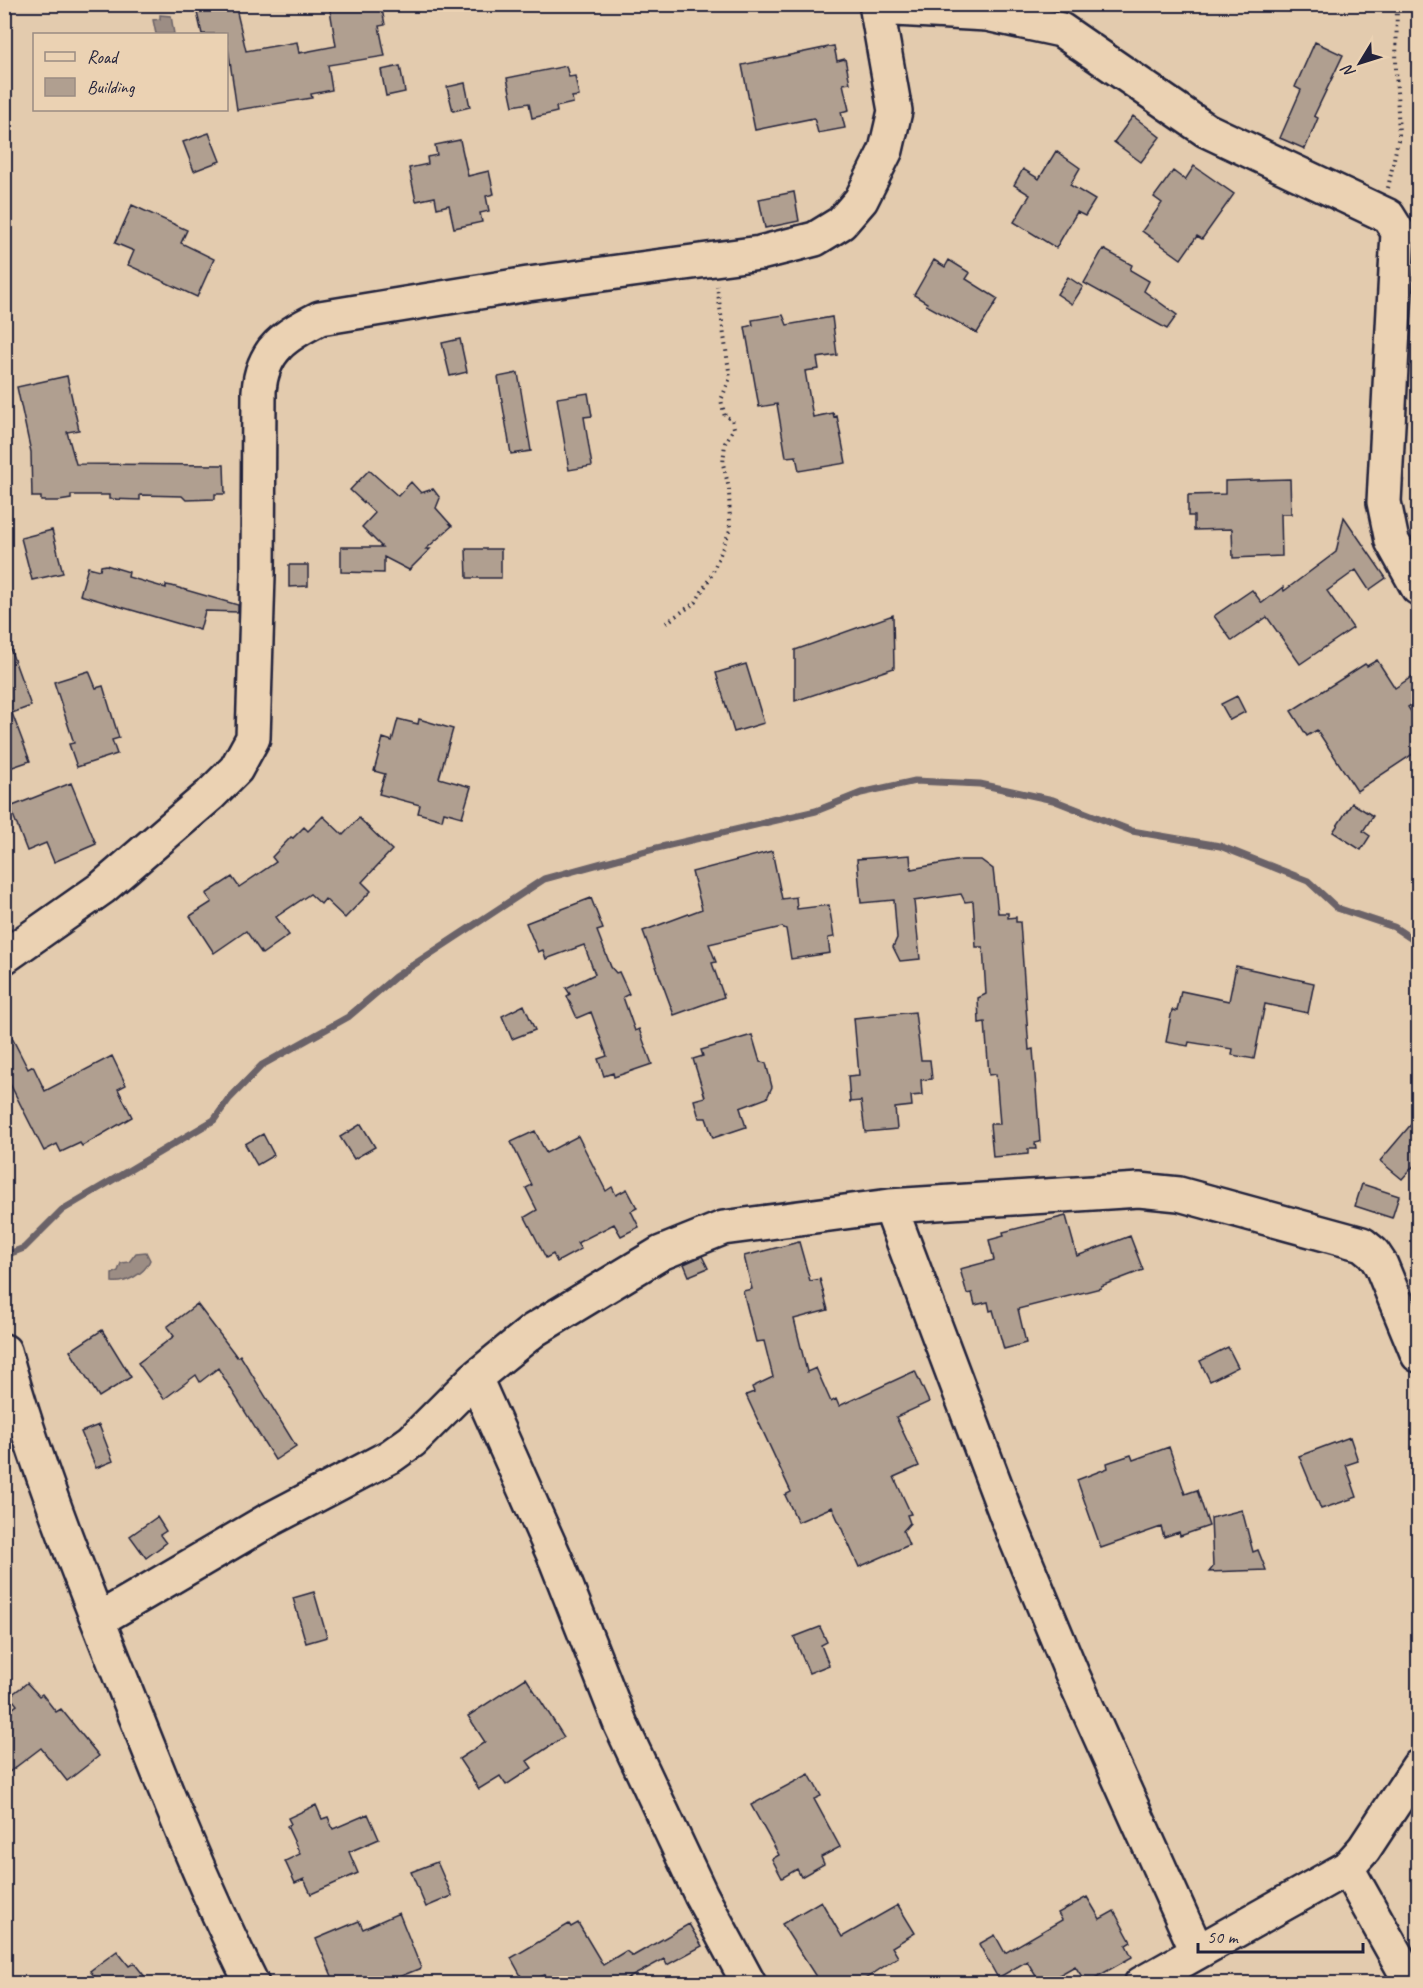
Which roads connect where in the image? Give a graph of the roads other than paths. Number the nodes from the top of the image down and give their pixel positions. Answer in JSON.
{"nodes":[{"id":1,"x":877,"y":6,"type":"edge"},
{"id":2,"x":1401,"y":229,"type":"edge"},
{"id":3,"x":1419,"y":588,"type":"edge"},
{"id":4,"x":4,"y":957,"type":"edge"},
{"id":5,"x":890,"y":1206,"type":"junction"},
{"id":6,"x":4,"y":1351,"type":"edge"},
{"id":7,"x":1419,"y":1355,"type":"edge"},
{"id":8,"x":475,"y":1378,"type":"junction"},
{"id":9,"x":98,"y":1620,"type":"junction"},
{"id":10,"x":1419,"y":1767,"type":"edge"},
{"id":11,"x":1347,"y":1868,"type":"junction"},
{"id":12,"x":1197,"y":1951,"type":"junction"},
{"id":13,"x":252,"y":1983,"type":"edge"},
{"id":14,"x":749,"y":1983,"type":"edge"},
{"id":15,"x":1141,"y":1983,"type":"edge"},
{"id":16,"x":1412,"y":1983,"type":"edge"}],
"edges":[{"from":1,"to":2,"type":"street"},
{"from":1,"to":4,"type":"street"},
{"from":2,"to":3,"type":"street"},
{"from":5,"to":7,"type":"street"},
{"from":5,"to":8,"type":"street"},
{"from":5,"to":12,"type":"street"},
{"from":6,"to":9,"type":"street"},
{"from":8,"to":9,"type":"street"},
{"from":8,"to":14,"type":"street"},
{"from":9,"to":13,"type":"street"},
{"from":10,"to":11,"type":"street"},
{"from":11,"to":12,"type":"street"},
{"from":11,"to":16,"type":"street"},
{"from":12,"to":15,"type":"street"}]}
